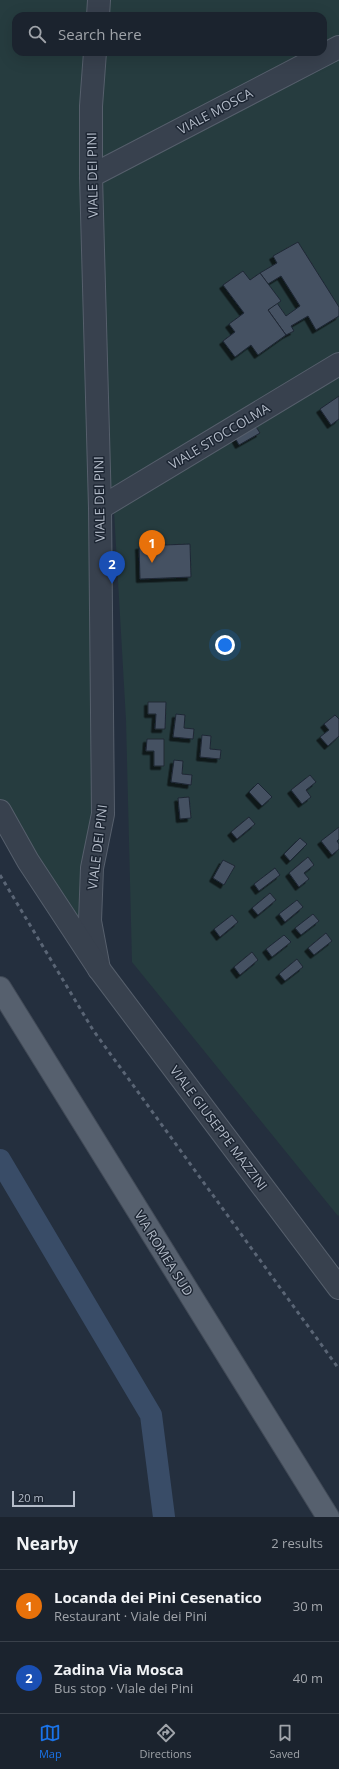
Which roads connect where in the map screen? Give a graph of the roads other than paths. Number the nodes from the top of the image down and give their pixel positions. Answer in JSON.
{"nodes":[{"id":1,"x":99,"y":0,"type":"edge"},
{"id":2,"x":98,"y":12,"type":"edge"},
{"id":3,"x":339,"y":47,"type":"edge"},
{"id":4,"x":327,"y":53,"type":"edge"},
{"id":5,"x":95,"y":56,"type":"edge"},
{"id":6,"x":322,"y":56,"type":"edge"},
{"id":7,"x":91,"y":176,"type":"junction"},
{"id":8,"x":339,"y":364,"type":"edge"},
{"id":9,"x":100,"y":508,"type":"junction"},
{"id":10,"x":0,"y":811,"type":"edge"},
{"id":11,"x":99,"y":968,"type":"junction"},
{"id":12,"x":0,"y":988,"type":"edge"},
{"id":13,"x":339,"y":1288,"type":"edge"},
{"id":14,"x":328,"y":1517,"type":"edge"}],
"edges":[{"from":1,"to":2,"type":"street"},
{"from":3,"to":4,"type":"street","name":"VIALE MOSCA"},
{"from":5,"to":7,"type":"street","name":"VIALE DEI PINI"},
{"from":6,"to":7,"type":"street","name":"VIALE MOSCA"},
{"from":7,"to":9,"type":"street","name":"VIALE DEI PINI"},
{"from":8,"to":9,"type":"street","name":"VIALE STOCCOLMA"},
{"from":9,"to":11,"type":"street","name":"VIALE DEI PINI"},
{"from":10,"to":11,"type":"street","name":"VIALE GIUSEPPE MAZZINI"},
{"from":11,"to":13,"type":"street","name":"VIALE GIUSEPPE MAZZINI"},
{"from":12,"to":14,"type":"main road","name":"VIA ROMEA SUD"}]}
